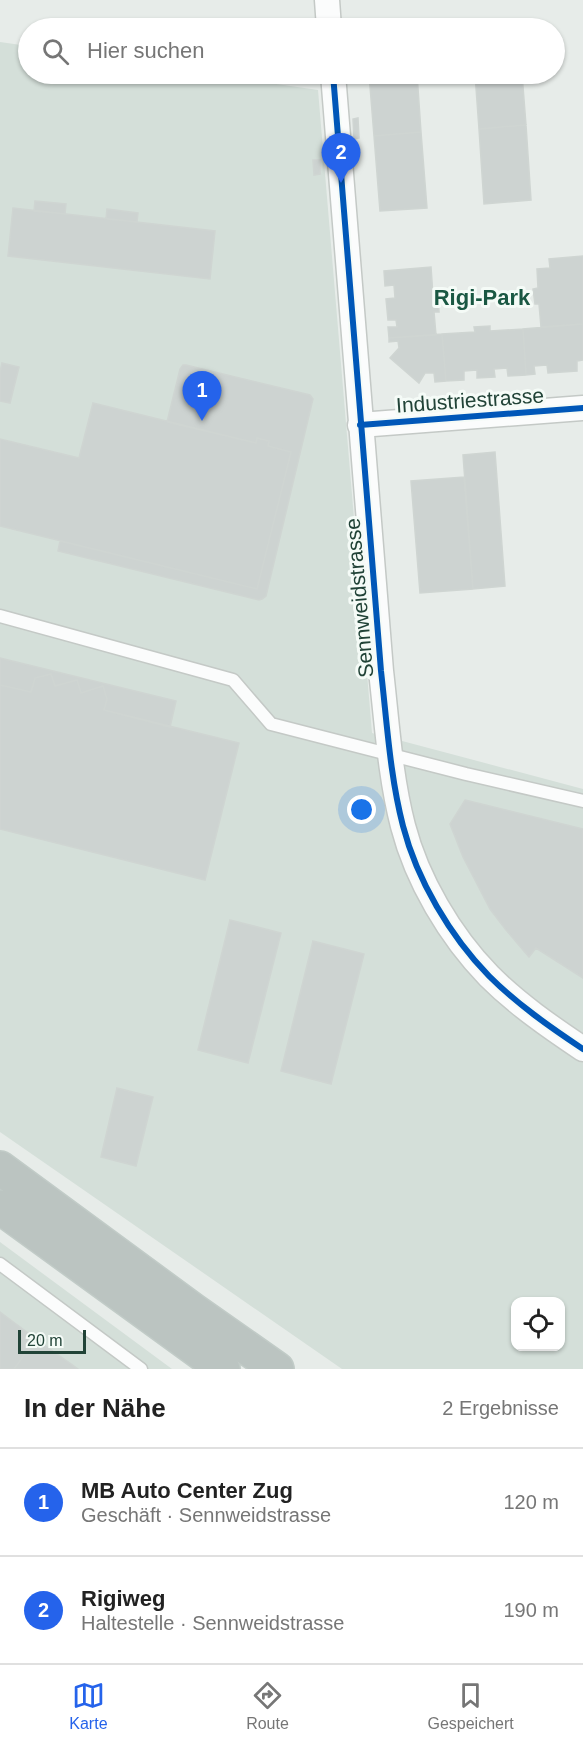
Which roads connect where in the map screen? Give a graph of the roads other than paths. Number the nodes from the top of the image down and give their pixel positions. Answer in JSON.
{"nodes":[{"id":1,"x":327,"y":0,"type":"edge"},
{"id":2,"x":328,"y":18,"type":"edge"},
{"id":3,"x":334,"y":84,"type":"edge"},
{"id":4,"x":583,"y":408,"type":"edge"},
{"id":5,"x":360,"y":425,"type":"junction"},
{"id":6,"x":0,"y":616,"type":"edge"},
{"id":7,"x":391,"y":754,"type":"junction"},
{"id":8,"x":583,"y":801,"type":"edge"},
{"id":9,"x":583,"y":1049,"type":"edge"},
{"id":10,"x":0,"y":1168,"type":"edge"},
{"id":11,"x":0,"y":1207,"type":"edge"},
{"id":12,"x":0,"y":1264,"type":"edge"},
{"id":13,"x":141,"y":1369,"type":"edge"},
{"id":14,"x":223,"y":1369,"type":"edge"},
{"id":15,"x":277,"y":1369,"type":"edge"}],
"edges":[{"from":1,"to":2,"type":"street"},
{"from":3,"to":5,"type":"street","name":"Sennweidstrasse"},
{"from":4,"to":5,"type":"street","name":"Industriestrasse"},
{"from":5,"to":7,"type":"street","name":"Sennweidstrasse"},
{"from":6,"to":7,"type":"lane"},
{"from":7,"to":8,"type":"lane"},
{"from":7,"to":9,"type":"street","name":"Sennweidstrasse"},
{"from":10,"to":15,"type":"highway"},
{"from":11,"to":14,"type":"highway"},
{"from":12,"to":13,"type":"lane"}]}
